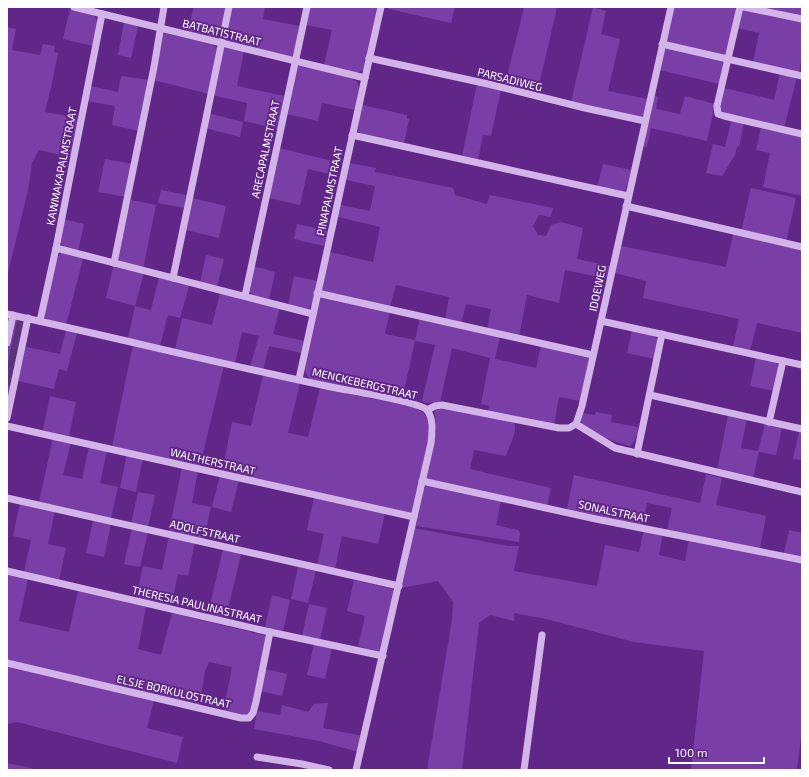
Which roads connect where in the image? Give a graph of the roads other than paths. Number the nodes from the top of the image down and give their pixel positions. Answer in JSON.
{"nodes":[{"id":1,"x":74,"y":7,"type":"edge"},
{"id":2,"x":164,"y":7,"type":"edge"},
{"id":3,"x":229,"y":7,"type":"edge"},
{"id":4,"x":307,"y":7,"type":"edge"},
{"id":5,"x":381,"y":7,"type":"edge"},
{"id":6,"x":671,"y":7,"type":"edge"},
{"id":7,"x":740,"y":7,"type":"edge"},
{"id":8,"x":744,"y":7,"type":"edge"},
{"id":9,"x":100,"y":11,"type":"edge"},
{"id":10,"x":802,"y":19,"type":"edge"},
{"id":11,"x":160,"y":28,"type":"junction"},
{"id":12,"x":221,"y":43,"type":"junction"},
{"id":13,"x":662,"y":44,"type":"junction"},
{"id":14,"x":370,"y":58,"type":"junction"},
{"id":15,"x":729,"y":59,"type":"junction"},
{"id":16,"x":295,"y":61,"type":"junction"},
{"id":17,"x":802,"y":76,"type":"edge"},
{"id":18,"x":365,"y":78,"type":"junction"},
{"id":19,"x":645,"y":121,"type":"junction"},
{"id":20,"x":352,"y":134,"type":"junction"},
{"id":21,"x":802,"y":134,"type":"edge"},
{"id":22,"x":628,"y":196,"type":"junction"},
{"id":23,"x":626,"y":206,"type":"junction"},
{"id":24,"x":802,"y":247,"type":"edge"},
{"id":25,"x":56,"y":248,"type":"junction"},
{"id":26,"x":114,"y":263,"type":"junction"},
{"id":27,"x":173,"y":278,"type":"junction"},
{"id":28,"x":318,"y":292,"type":"junction"},
{"id":29,"x":245,"y":296,"type":"junction"},
{"id":30,"x":10,"y":314,"type":"edge"},
{"id":31,"x":313,"y":314,"type":"junction"},
{"id":32,"x":28,"y":318,"type":"junction"},
{"id":33,"x":40,"y":321,"type":"junction"},
{"id":34,"x":601,"y":321,"type":"junction"},
{"id":35,"x":662,"y":334,"type":"junction"},
{"id":36,"x":7,"y":343,"type":"edge"},
{"id":37,"x":593,"y":355,"type":"junction"},
{"id":38,"x":783,"y":361,"type":"junction"},
{"id":39,"x":802,"y":365,"type":"edge"},
{"id":40,"x":299,"y":379,"type":"junction"},
{"id":41,"x":650,"y":395,"type":"junction"},
{"id":42,"x":427,"y":410,"type":"junction"},
{"id":43,"x":7,"y":418,"type":"edge"},
{"id":44,"x":769,"y":422,"type":"junction"},
{"id":45,"x":576,"y":424,"type":"junction"},
{"id":46,"x":7,"y":426,"type":"edge"},
{"id":47,"x":802,"y":430,"type":"edge"},
{"id":48,"x":637,"y":454,"type":"junction"},
{"id":49,"x":422,"y":481,"type":"junction"},
{"id":50,"x":802,"y":492,"type":"edge"},
{"id":51,"x":7,"y":498,"type":"edge"},
{"id":52,"x":414,"y":517,"type":"junction"},
{"id":53,"x":802,"y":560,"type":"edge"},
{"id":54,"x":7,"y":571,"type":"edge"},
{"id":55,"x":399,"y":586,"type":"junction"},
{"id":56,"x":270,"y":632,"type":"junction"},
{"id":57,"x":542,"y":635,"type":"dead end"},
{"id":58,"x":383,"y":656,"type":"junction"},
{"id":59,"x":7,"y":663,"type":"edge"},
{"id":60,"x":257,"y":757,"type":"dead end"},
{"id":61,"x":329,"y":770,"type":"edge"},
{"id":62,"x":356,"y":770,"type":"edge"},
{"id":63,"x":524,"y":770,"type":"edge"}],
"edges":[{"from":1,"to":9,"type":"street","name":"BATBATISTRAAT"},
{"from":2,"to":11,"type":"street"},
{"from":3,"to":12,"type":"street"},
{"from":4,"to":16,"type":"street","name":"ARECAPALMSTRAAT"},
{"from":5,"to":14,"type":"street","name":"PINAPALMSTRAAT"},
{"from":6,"to":13,"type":"street","name":"IDOEWEG"},
{"from":7,"to":15,"type":"street"},
{"from":8,"to":10,"type":"street"},
{"from":9,"to":11,"type":"street","name":"BATBATISTRAAT"},
{"from":9,"to":25,"type":"street","name":"KAWMAKAPALMSTRAAT"},
{"from":11,"to":12,"type":"street","name":"BATBATISTRAAT"},
{"from":11,"to":26,"type":"street"},
{"from":12,"to":16,"type":"street","name":"BATBATISTRAAT"},
{"from":12,"to":27,"type":"street"},
{"from":13,"to":15,"type":"street"},
{"from":13,"to":19,"type":"street","name":"IDOEWEG"},
{"from":14,"to":18,"type":"street","name":"PINAPALMSTRAAT"},
{"from":14,"to":19,"type":"street","name":"PARSADIWEG"},
{"from":15,"to":17,"type":"street"},
{"from":15,"to":21,"type":"street"},
{"from":16,"to":18,"type":"street","name":"BATBATISTRAAT"},
{"from":16,"to":29,"type":"street","name":"ARECAPALMSTRAAT"},
{"from":18,"to":20,"type":"street","name":"PINAPALMSTRAAT"},
{"from":19,"to":22,"type":"street","name":"IDOEWEG"},
{"from":20,"to":22,"type":"street"},
{"from":20,"to":28,"type":"street","name":"PINAPALMSTRAAT"},
{"from":22,"to":23,"type":"street","name":"IDOEWEG"},
{"from":23,"to":24,"type":"street"},
{"from":23,"to":34,"type":"street","name":"IDOEWEG"},
{"from":25,"to":26,"type":"street"},
{"from":25,"to":33,"type":"street","name":"KAWMAKAPALMSTRAAT"},
{"from":26,"to":27,"type":"street"},
{"from":27,"to":29,"type":"street"},
{"from":28,"to":31,"type":"street","name":"PINAPALMSTRAAT"},
{"from":28,"to":37,"type":"street"},
{"from":29,"to":31,"type":"street"},
{"from":30,"to":32,"type":"street","name":"MENCKEBERGSTRAAT"},
{"from":30,"to":36,"type":"street"},
{"from":31,"to":40,"type":"street","name":"PINAPALMSTRAAT"},
{"from":32,"to":33,"type":"street","name":"MENCKEBERGSTRAAT"},
{"from":32,"to":43,"type":"street"},
{"from":33,"to":40,"type":"street","name":"MENCKEBERGSTRAAT"},
{"from":34,"to":35,"type":"street"},
{"from":34,"to":37,"type":"street","name":"IDOEWEG"},
{"from":35,"to":38,"type":"street"},
{"from":35,"to":41,"type":"street"},
{"from":37,"to":45,"type":"street","name":"IDOEWEG"},
{"from":38,"to":39,"type":"street"},
{"from":38,"to":44,"type":"street"},
{"from":40,"to":42,"type":"street","name":"MENCKEBERGSTRAAT"},
{"from":41,"to":44,"type":"street"},
{"from":41,"to":48,"type":"street"},
{"from":42,"to":45,"type":"street"},
{"from":42,"to":49,"type":"street","name":"MENCKEBERGSTRAAT"},
{"from":44,"to":47,"type":"street"},
{"from":45,"to":48,"type":"street"},
{"from":46,"to":52,"type":"street","name":"WALTHERSTRAAT"},
{"from":48,"to":50,"type":"street"},
{"from":49,"to":52,"type":"street","name":"MENCKEBERGSTRAAT"},
{"from":49,"to":53,"type":"street","name":"SONALSTRAAT"},
{"from":51,"to":55,"type":"street","name":"ADOLFSTRAAT"},
{"from":52,"to":55,"type":"street","name":"MENCKEBERGSTRAAT"},
{"from":54,"to":56,"type":"street","name":"THERESIA PAULINASTRAAT"},
{"from":55,"to":58,"type":"street","name":"MENCKEBERGSTRAAT"},
{"from":56,"to":58,"type":"street","name":"THERESIA PAULINASTRAAT"},
{"from":56,"to":59,"type":"street","name":"ELSJE BORKULOSTRAAT"},
{"from":57,"to":63,"type":"street"},
{"from":58,"to":62,"type":"street","name":"MENCKEBERGSTRAAT"},
{"from":60,"to":61,"type":"street"}]}
